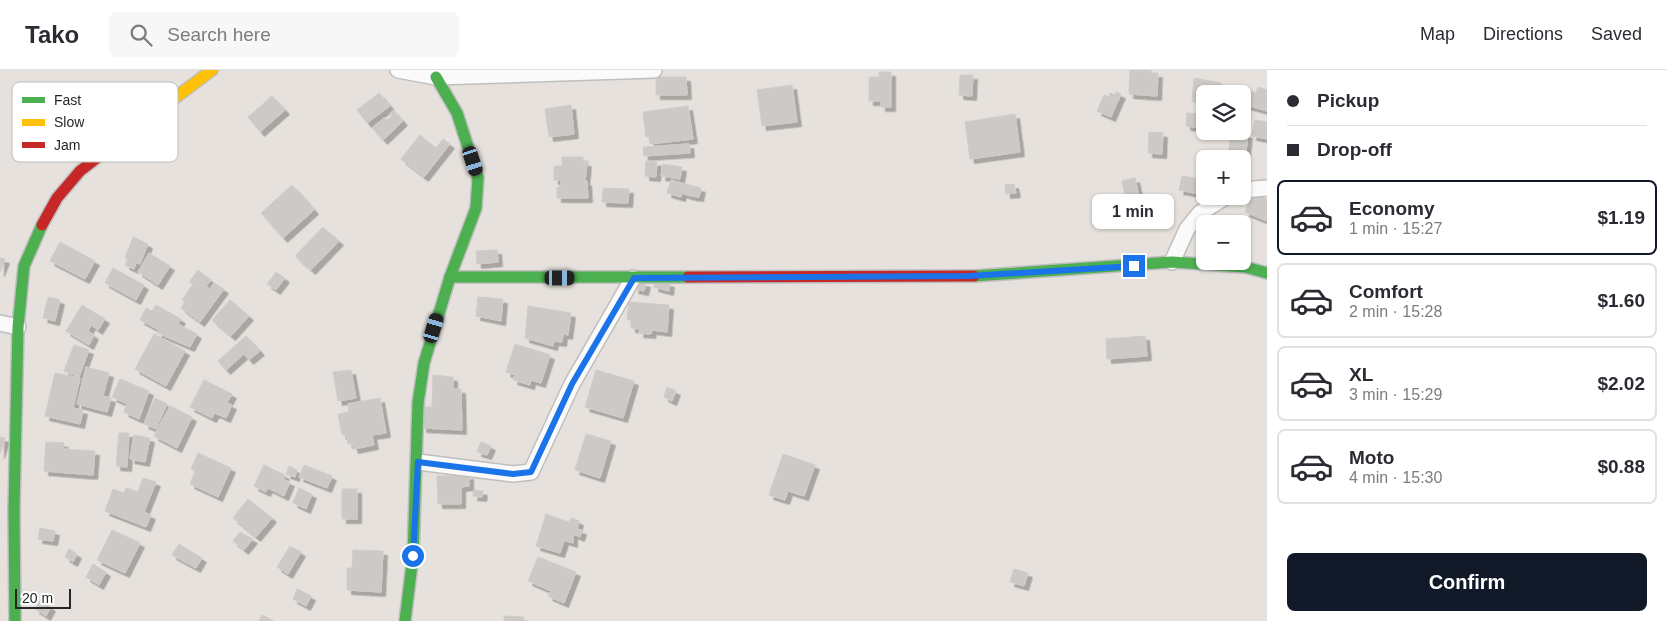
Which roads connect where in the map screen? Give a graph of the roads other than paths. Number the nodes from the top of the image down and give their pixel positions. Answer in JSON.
{"nodes":[{"id":1,"x":212,"y":70,"type":"edge"},
{"id":2,"x":398,"y":70,"type":"edge"},
{"id":3,"x":654,"y":70,"type":"edge"},
{"id":4,"x":436,"y":77,"type":"junction"},
{"id":5,"x":178,"y":96,"type":"edge"},
{"id":6,"x":92,"y":162,"type":"edge"},
{"id":7,"x":1267,"y":188,"type":"edge"},
{"id":8,"x":1251,"y":189,"type":"edge"},
{"id":9,"x":1213,"y":205,"type":"edge"},
{"id":10,"x":1172,"y":262,"type":"junction"},
{"id":11,"x":1267,"y":273,"type":"edge"},
{"id":12,"x":450,"y":277,"type":"junction"},
{"id":13,"x":634,"y":278,"type":"junction"},
{"id":14,"x":0,"y":323,"type":"edge"},
{"id":15,"x":18,"y":327,"type":"junction"},
{"id":16,"x":418,"y":462,"type":"junction"},
{"id":17,"x":7,"y":602,"type":"edge"},
{"id":18,"x":15,"y":621,"type":"edge"},
{"id":19,"x":405,"y":621,"type":"edge"}],
"edges":[{"from":1,"to":5,"type":"street"},
{"from":2,"to":4,"type":"street"},
{"from":3,"to":4,"type":"street"},
{"from":4,"to":12,"type":"street"},
{"from":6,"to":15,"type":"street"},
{"from":7,"to":8,"type":"street"},
{"from":9,"to":10,"type":"street"},
{"from":10,"to":11,"type":"street"},
{"from":10,"to":13,"type":"street"},
{"from":12,"to":13,"type":"street"},
{"from":12,"to":16,"type":"street"},
{"from":13,"to":16,"type":"street"},
{"from":14,"to":15,"type":"street"},
{"from":15,"to":17,"type":"street"},
{"from":16,"to":19,"type":"street"},
{"from":17,"to":18,"type":"street"}]}
